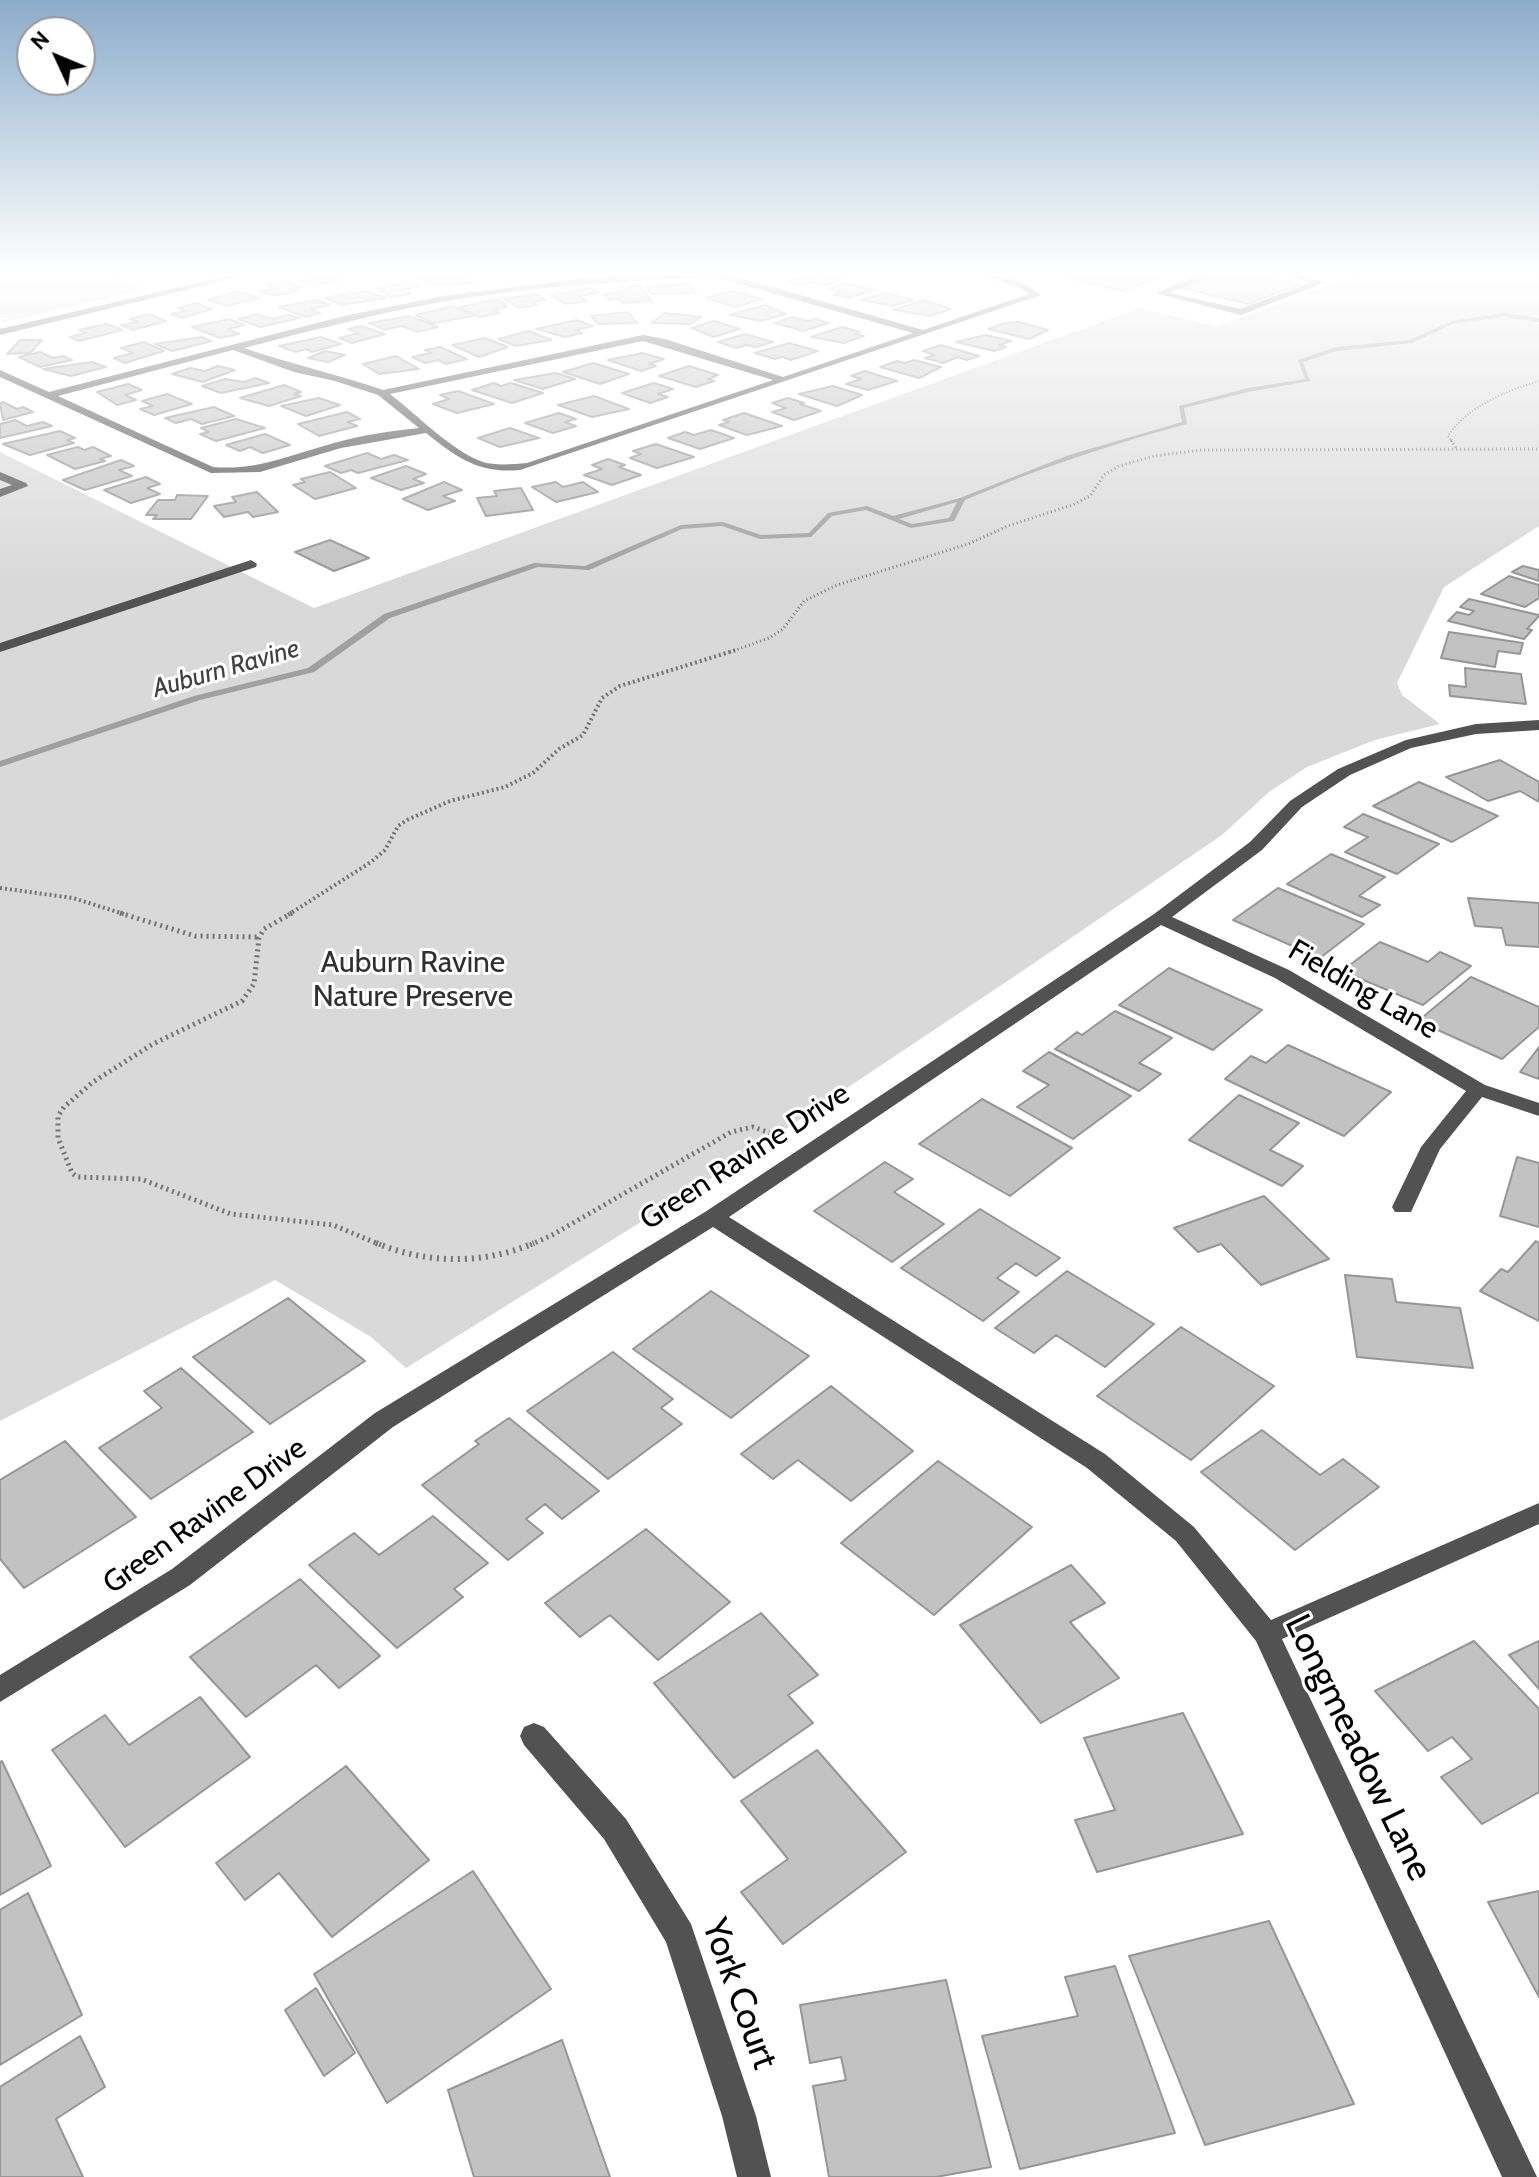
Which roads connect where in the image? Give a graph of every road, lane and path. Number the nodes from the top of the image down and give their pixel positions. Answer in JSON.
{"nodes":[{"id":1,"x":6,"y":376,"type":"edge"},
{"id":2,"x":123,"y":376,"type":"edge"},
{"id":3,"x":325,"y":376,"type":"edge"},
{"id":4,"x":465,"y":376,"type":"edge"},
{"id":5,"x":769,"y":376,"type":"edge"},
{"id":6,"x":796,"y":376,"type":"edge"},
{"id":7,"x":783,"y":380,"type":"junction"},
{"id":8,"x":1539,"y":381,"type":"edge"},
{"id":9,"x":382,"y":393,"type":"junction"},
{"id":10,"x":48,"y":395,"type":"junction"},
{"id":11,"x":425,"y":430,"type":"junction"},
{"id":12,"x":1456,"y":448,"type":"junction"},
{"id":13,"x":1539,"y":449,"type":"edge"},
{"id":14,"x":0,"y":475,"type":"edge"},
{"id":15,"x":0,"y":493,"type":"edge"},
{"id":16,"x":251,"y":564,"type":"dead end"},
{"id":17,"x":0,"y":648,"type":"edge"},
{"id":18,"x":1539,"y":725,"type":"edge"},
{"id":19,"x":0,"y":888,"type":"edge"},
{"id":20,"x":1160,"y":918,"type":"junction"},
{"id":21,"x":257,"y":937,"type":"junction"},
{"id":22,"x":1478,"y":1089,"type":"junction"},
{"id":23,"x":1539,"y":1110,"type":"edge"},
{"id":24,"x":810,"y":1152,"type":"junction"},
{"id":25,"x":1403,"y":1207,"type":"dead end"},
{"id":26,"x":713,"y":1217,"type":"junction"},
{"id":27,"x":1539,"y":1513,"type":"edge"},
{"id":28,"x":1266,"y":1634,"type":"junction"},
{"id":29,"x":0,"y":1690,"type":"edge"},
{"id":30,"x":534,"y":1736,"type":"dead end"},
{"id":31,"x":754,"y":2177,"type":"edge"},
{"id":32,"x":1520,"y":2177,"type":"edge"}],
"edges":[{"from":1,"to":10,"type":"street"},
{"from":2,"to":10,"type":"street"},
{"from":3,"to":9,"type":"street"},
{"from":4,"to":9,"type":"street"},
{"from":5,"to":7,"type":"street"},
{"from":6,"to":7,"type":"street"},
{"from":7,"to":11,"type":"street"},
{"from":8,"to":12,"type":"path"},
{"from":9,"to":11,"type":"street"},
{"from":10,"to":11,"type":"street"},
{"from":12,"to":13,"type":"path"},
{"from":12,"to":21,"type":"path"},
{"from":14,"to":15,"type":"street"},
{"from":16,"to":17,"type":"street"},
{"from":18,"to":20,"type":"street","name":"Green Ravine Drive"},
{"from":19,"to":21,"type":"path"},
{"from":20,"to":22,"type":"street","name":"Fielding Lane"},
{"from":20,"to":24,"type":"street","name":"Green Ravine Drive"},
{"from":21,"to":24,"type":"path"},
{"from":22,"to":23,"type":"street","name":"Fielding Lane"},
{"from":22,"to":25,"type":"street"},
{"from":24,"to":26,"type":"street","name":"Green Ravine Drive"},
{"from":26,"to":28,"type":"street","name":"Longmeadow Lane"},
{"from":26,"to":29,"type":"street","name":"Green Ravine Drive"},
{"from":27,"to":28,"type":"street"},
{"from":28,"to":32,"type":"street","name":"Longmeadow Lane"},
{"from":30,"to":31,"type":"street","name":"York Court"}]}
